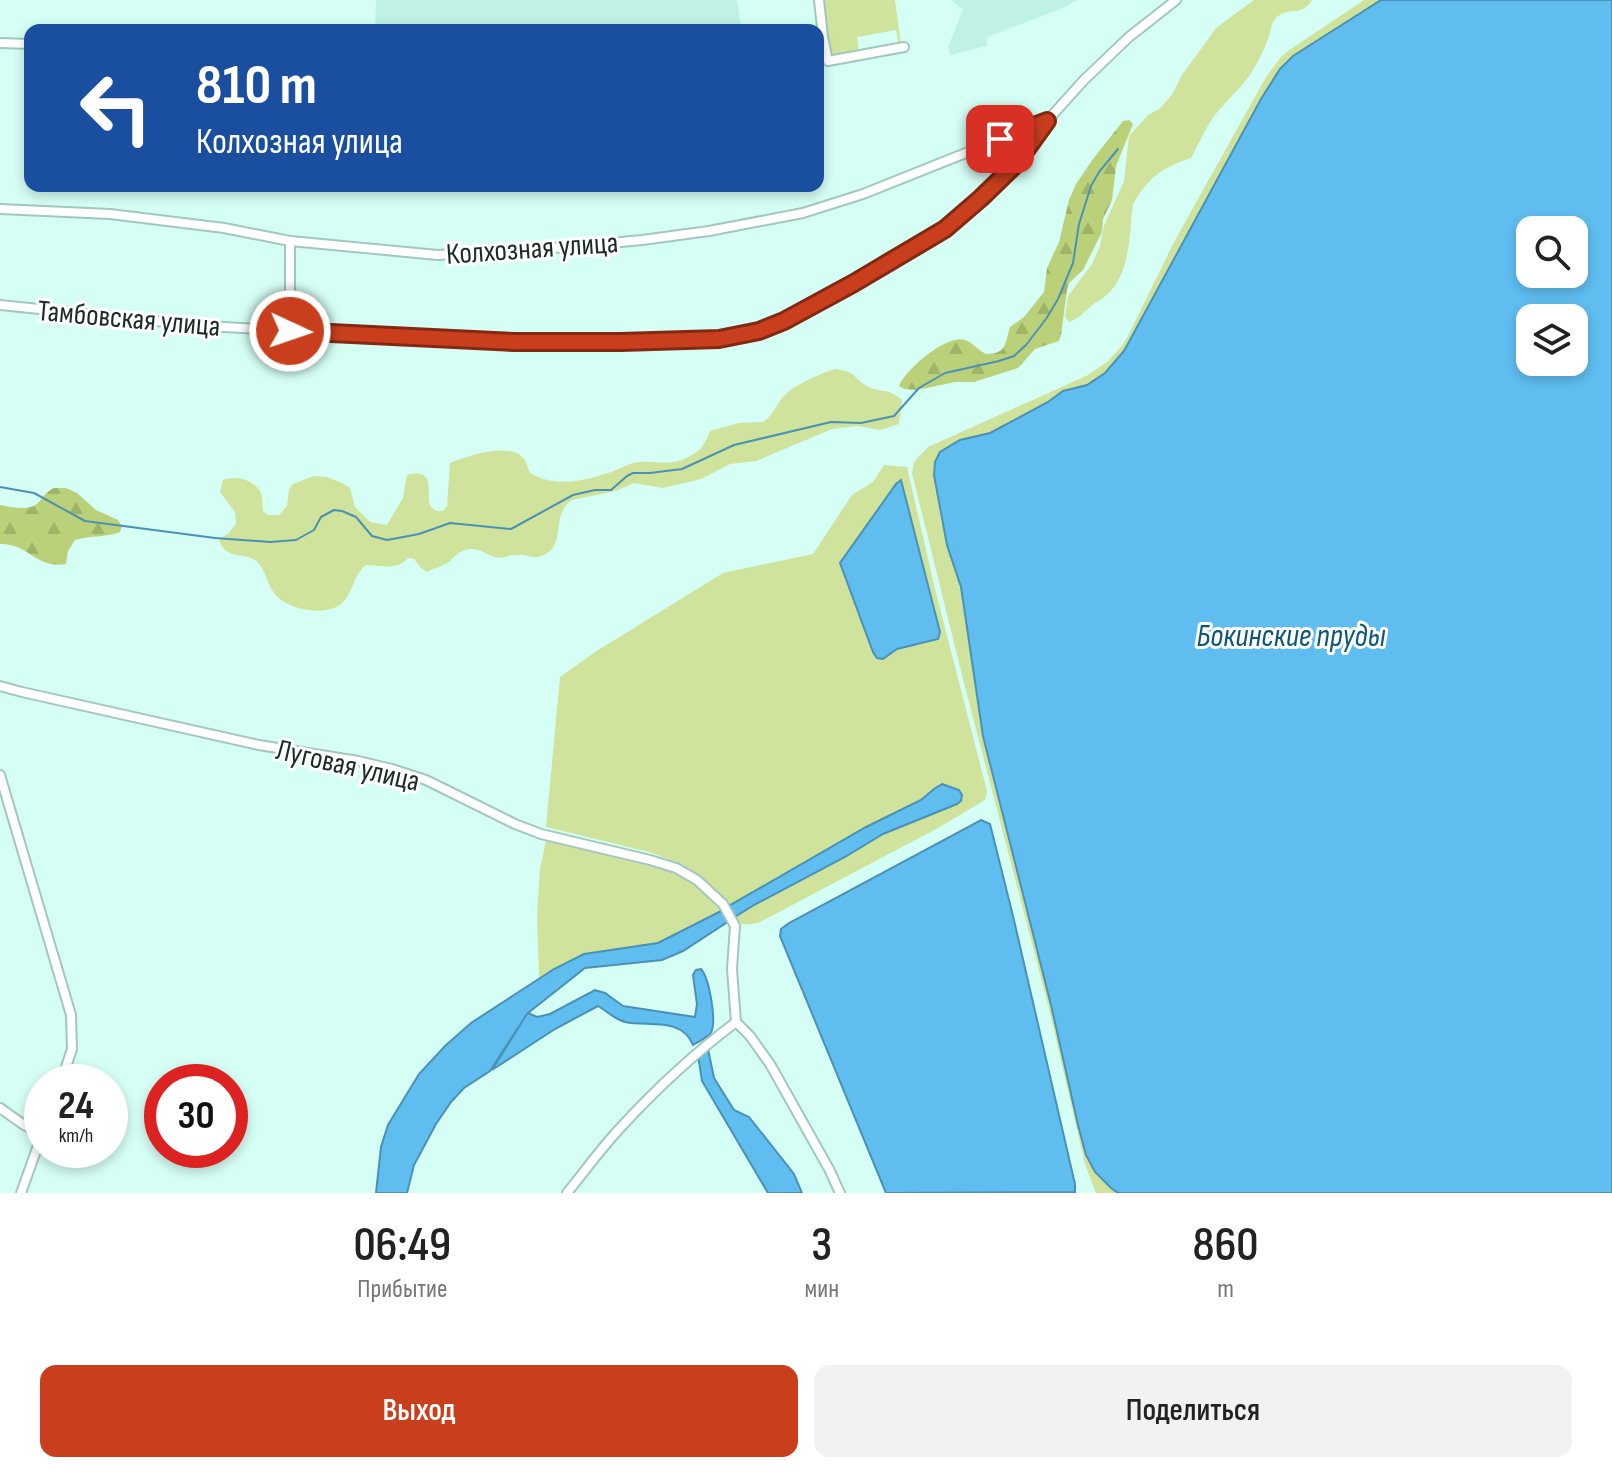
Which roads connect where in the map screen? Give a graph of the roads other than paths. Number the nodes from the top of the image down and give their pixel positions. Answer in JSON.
{"nodes":[{"id":1,"x":819,"y":0,"type":"edge"},
{"id":2,"x":1176,"y":0,"type":"edge"},
{"id":3,"x":822,"y":24,"type":"edge"},
{"id":4,"x":824,"y":42,"type":"edge"},
{"id":5,"x":0,"y":43,"type":"edge"},
{"id":6,"x":24,"y":44,"type":"edge"},
{"id":7,"x":904,"y":47,"type":"dead end"},
{"id":8,"x":1047,"y":121,"type":"junction"},
{"id":9,"x":0,"y":209,"type":"edge"},
{"id":10,"x":290,"y":241,"type":"junction"},
{"id":11,"x":0,"y":305,"type":"edge"},
{"id":12,"x":290,"y":331,"type":"junction"},
{"id":13,"x":0,"y":686,"type":"edge"},
{"id":14,"x":0,"y":775,"type":"edge"},
{"id":15,"x":736,"y":1022,"type":"junction"},
{"id":16,"x":67,"y":1064,"type":"edge"},
{"id":17,"x":0,"y":1108,"type":"edge"},
{"id":18,"x":24,"y":1125,"type":"edge"},
{"id":19,"x":30,"y":1168,"type":"edge"},
{"id":20,"x":21,"y":1193,"type":"edge"},
{"id":21,"x":567,"y":1193,"type":"edge"},
{"id":22,"x":840,"y":1193,"type":"edge"}],
"edges":[{"from":1,"to":3,"type":"street"},
{"from":2,"to":8,"type":"street","name":"Тамбовская улица"},
{"from":4,"to":7,"type":"street"},
{"from":5,"to":6,"type":"street"},
{"from":8,"to":10,"type":"street","name":"Колхозная улица"},
{"from":8,"to":12,"type":"street","name":"Тамбовская улица"},
{"from":9,"to":10,"type":"street","name":"Колхозная улица"},
{"from":10,"to":12,"type":"street"},
{"from":11,"to":12,"type":"street","name":"Тамбовская улица"},
{"from":13,"to":15,"type":"street","name":"Луговая улица"},
{"from":14,"to":16,"type":"street"},
{"from":15,"to":21,"type":"street"},
{"from":15,"to":22,"type":"street"},
{"from":17,"to":18,"type":"street"},
{"from":19,"to":20,"type":"street"}]}
